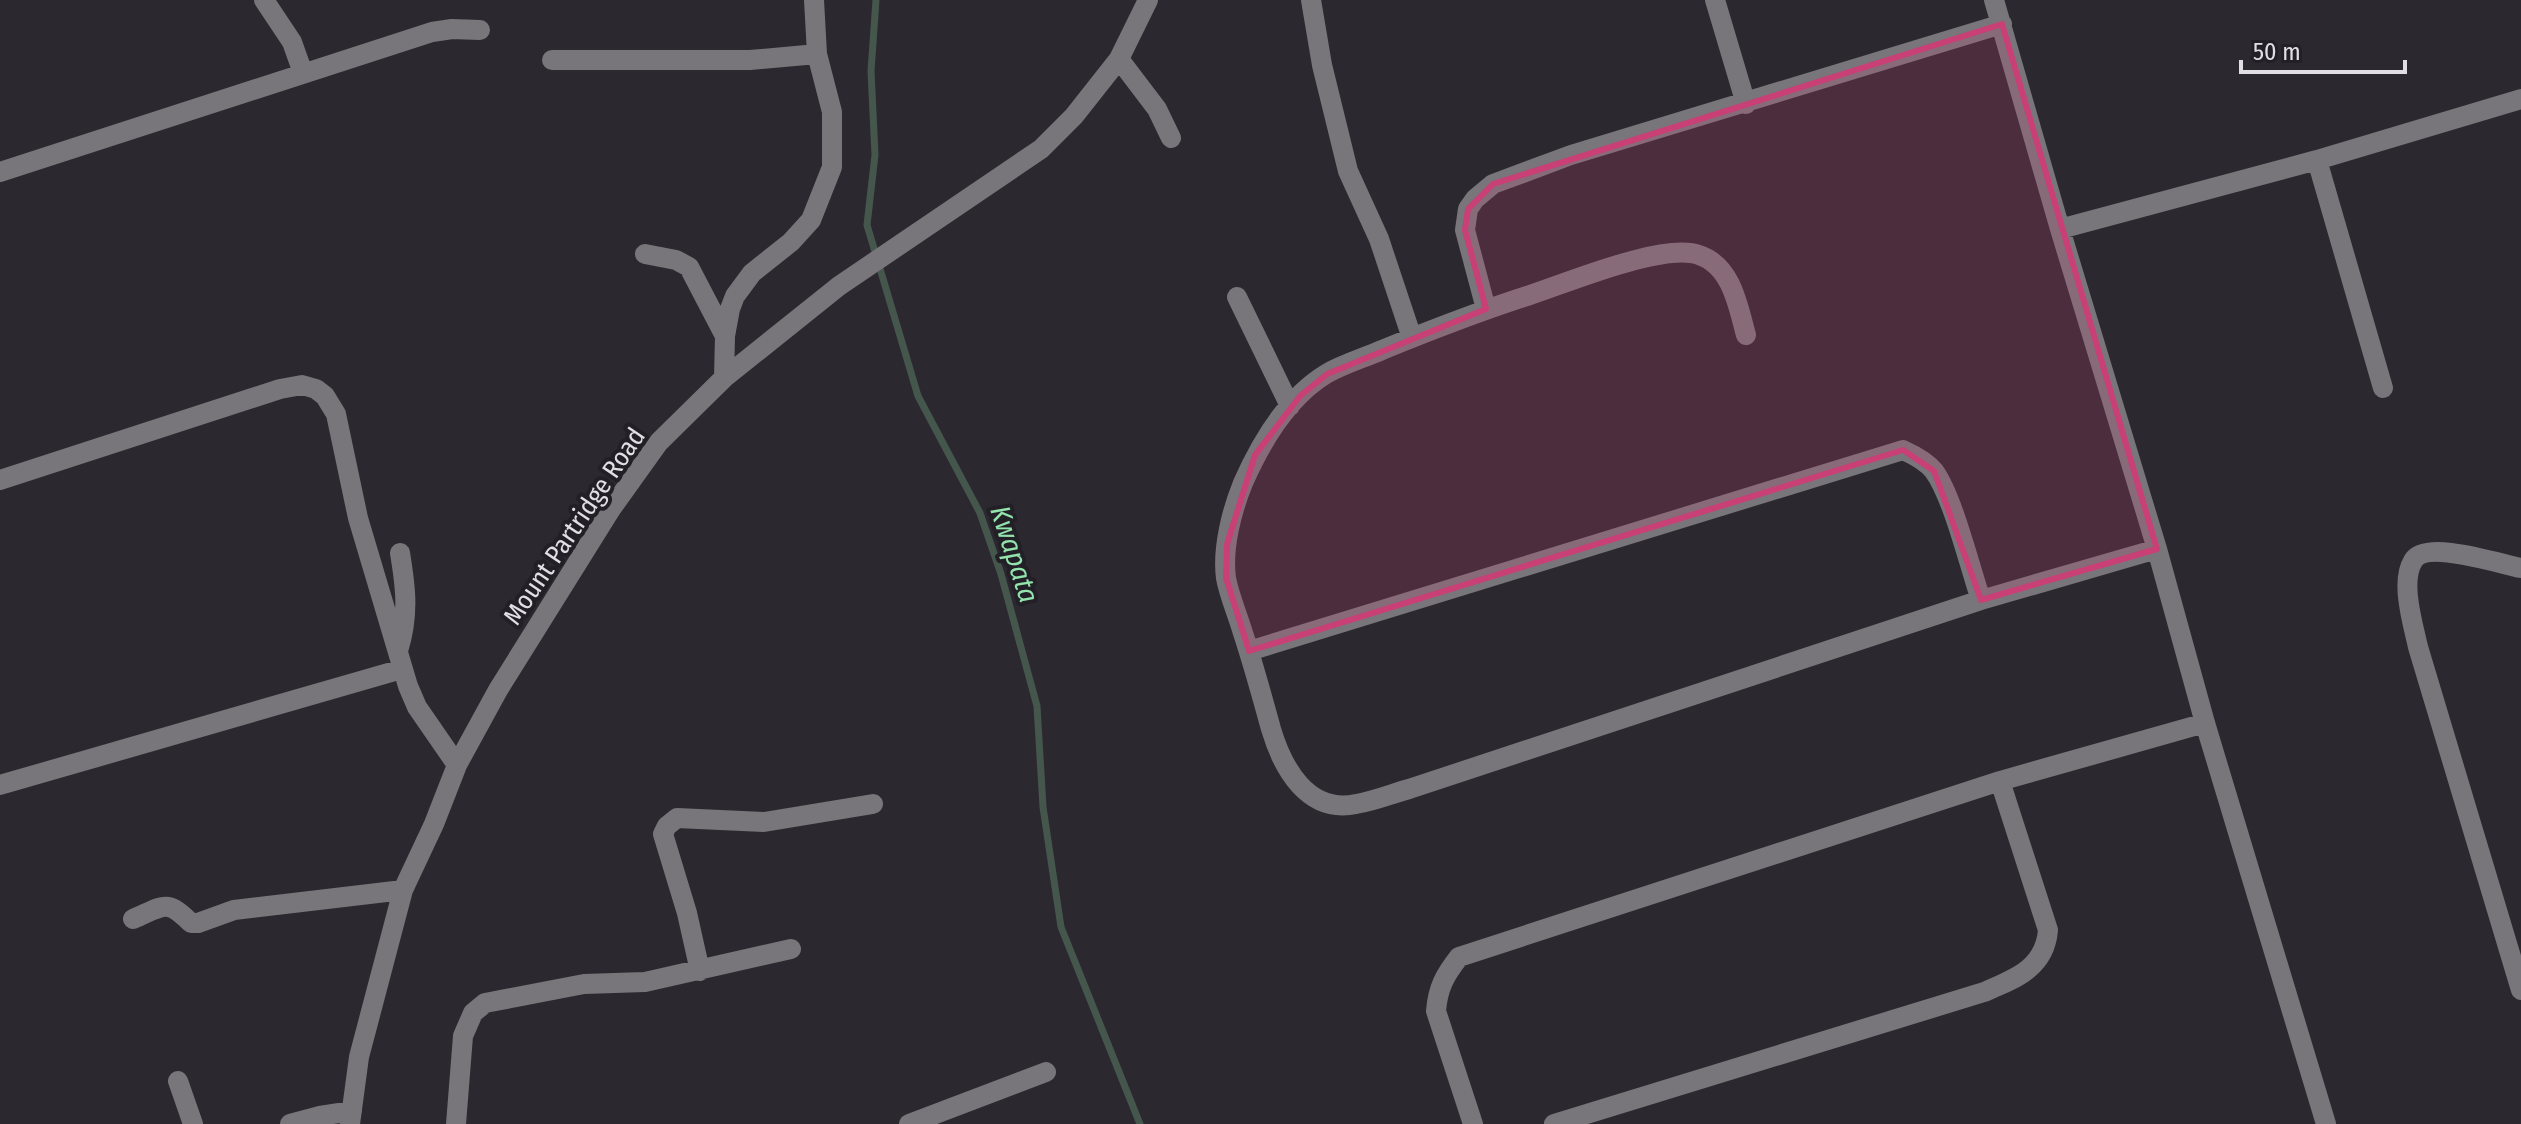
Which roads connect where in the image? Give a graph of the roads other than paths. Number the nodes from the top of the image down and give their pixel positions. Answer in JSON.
{"nodes":[{"id":1,"x":264,"y":0,"type":"edge"},
{"id":2,"x":814,"y":0,"type":"edge"},
{"id":3,"x":1148,"y":0,"type":"edge"},
{"id":4,"x":1311,"y":0,"type":"edge"},
{"id":5,"x":1715,"y":0,"type":"edge"},
{"id":6,"x":1994,"y":0,"type":"edge"},
{"id":7,"x":2002,"y":24,"type":"junction"},
{"id":8,"x":480,"y":30,"type":"dead end"},
{"id":9,"x":817,"y":54,"type":"junction"},
{"id":10,"x":1119,"y":59,"type":"junction"},
{"id":11,"x":552,"y":60,"type":"dead end"},
{"id":12,"x":303,"y":73,"type":"junction"},
{"id":13,"x":2521,"y":99,"type":"edge"},
{"id":14,"x":1746,"y":104,"type":"junction"},
{"id":15,"x":1171,"y":138,"type":"dead end"},
{"id":16,"x":2317,"y":160,"type":"junction"},
{"id":17,"x":0,"y":172,"type":"edge"},
{"id":18,"x":2060,"y":229,"type":"junction"},
{"id":19,"x":645,"y":254,"type":"dead end"},
{"id":20,"x":1237,"y":297,"type":"dead end"},
{"id":21,"x":1486,"y":309,"type":"junction"},
{"id":22,"x":1746,"y":335,"type":"dead end"},
{"id":23,"x":725,"y":336,"type":"junction"},
{"id":24,"x":1412,"y":338,"type":"junction"},
{"id":25,"x":724,"y":378,"type":"junction"},
{"id":26,"x":2383,"y":388,"type":"dead end"},
{"id":27,"x":1290,"y":406,"type":"junction"},
{"id":28,"x":0,"y":480,"type":"edge"},
{"id":29,"x":2157,"y":549,"type":"junction"},
{"id":30,"x":400,"y":553,"type":"dead end"},
{"id":31,"x":2521,"y":568,"type":"edge"},
{"id":32,"x":1981,"y":600,"type":"junction"},
{"id":33,"x":1249,"y":651,"type":"junction"},
{"id":34,"x":400,"y":660,"type":"junction"},
{"id":35,"x":2205,"y":723,"type":"junction"},
{"id":36,"x":457,"y":765,"type":"junction"},
{"id":37,"x":2000,"y":781,"type":"junction"},
{"id":38,"x":0,"y":785,"type":"edge"},
{"id":39,"x":873,"y":804,"type":"dead end"},
{"id":40,"x":403,"y":890,"type":"junction"},
{"id":41,"x":133,"y":919,"type":"dead end"},
{"id":42,"x":791,"y":949,"type":"dead end"},
{"id":43,"x":700,"y":971,"type":"junction"},
{"id":44,"x":2521,"y":990,"type":"edge"},
{"id":45,"x":1046,"y":1072,"type":"dead end"},
{"id":46,"x":178,"y":1081,"type":"dead end"},
{"id":47,"x":351,"y":1118,"type":"edge"},
{"id":48,"x":193,"y":1124,"type":"edge"},
{"id":49,"x":290,"y":1124,"type":"edge"},
{"id":50,"x":456,"y":1124,"type":"edge"},
{"id":51,"x":909,"y":1124,"type":"edge"},
{"id":52,"x":1473,"y":1124,"type":"edge"},
{"id":53,"x":1554,"y":1124,"type":"edge"},
{"id":54,"x":2326,"y":1124,"type":"edge"}],
"edges":[{"from":1,"to":12,"type":"street"},
{"from":2,"to":9,"type":"street"},
{"from":3,"to":10,"type":"street","name":"Mount Partridge Road"},
{"from":4,"to":24,"type":"street"},
{"from":5,"to":14,"type":"street"},
{"from":6,"to":7,"type":"street"},
{"from":7,"to":14,"type":"street"},
{"from":7,"to":18,"type":"street"},
{"from":8,"to":12,"type":"street"},
{"from":9,"to":11,"type":"street"},
{"from":9,"to":23,"type":"street"},
{"from":10,"to":15,"type":"street"},
{"from":10,"to":25,"type":"street","name":"Mount Partridge Road"},
{"from":12,"to":17,"type":"street"},
{"from":13,"to":16,"type":"street"},
{"from":14,"to":21,"type":"street"},
{"from":16,"to":18,"type":"street"},
{"from":16,"to":26,"type":"street"},
{"from":18,"to":29,"type":"street"},
{"from":19,"to":23,"type":"street"},
{"from":20,"to":27,"type":"street"},
{"from":21,"to":22,"type":"street"},
{"from":21,"to":24,"type":"street"},
{"from":23,"to":25,"type":"street"},
{"from":24,"to":27,"type":"street"},
{"from":25,"to":36,"type":"street","name":"Mount Partridge Road"},
{"from":27,"to":33,"type":"street"},
{"from":28,"to":34,"type":"street"},
{"from":29,"to":32,"type":"street"},
{"from":29,"to":35,"type":"street"},
{"from":30,"to":34,"type":"street"},
{"from":31,"to":44,"type":"street"},
{"from":32,"to":33,"type":"street"},
{"from":32,"to":33,"type":"street"},
{"from":34,"to":36,"type":"street"},
{"from":34,"to":38,"type":"street"},
{"from":35,"to":37,"type":"street"},
{"from":35,"to":54,"type":"street"},
{"from":36,"to":40,"type":"street","name":"Mount Partridge Road"},
{"from":37,"to":52,"type":"street"},
{"from":37,"to":53,"type":"street"},
{"from":39,"to":43,"type":"street"},
{"from":40,"to":41,"type":"street"},
{"from":40,"to":47,"type":"street","name":"Mount Partridge Road"},
{"from":42,"to":43,"type":"street"},
{"from":43,"to":50,"type":"street"},
{"from":45,"to":51,"type":"street"},
{"from":46,"to":48,"type":"street"},
{"from":47,"to":49,"type":"street"}]}
